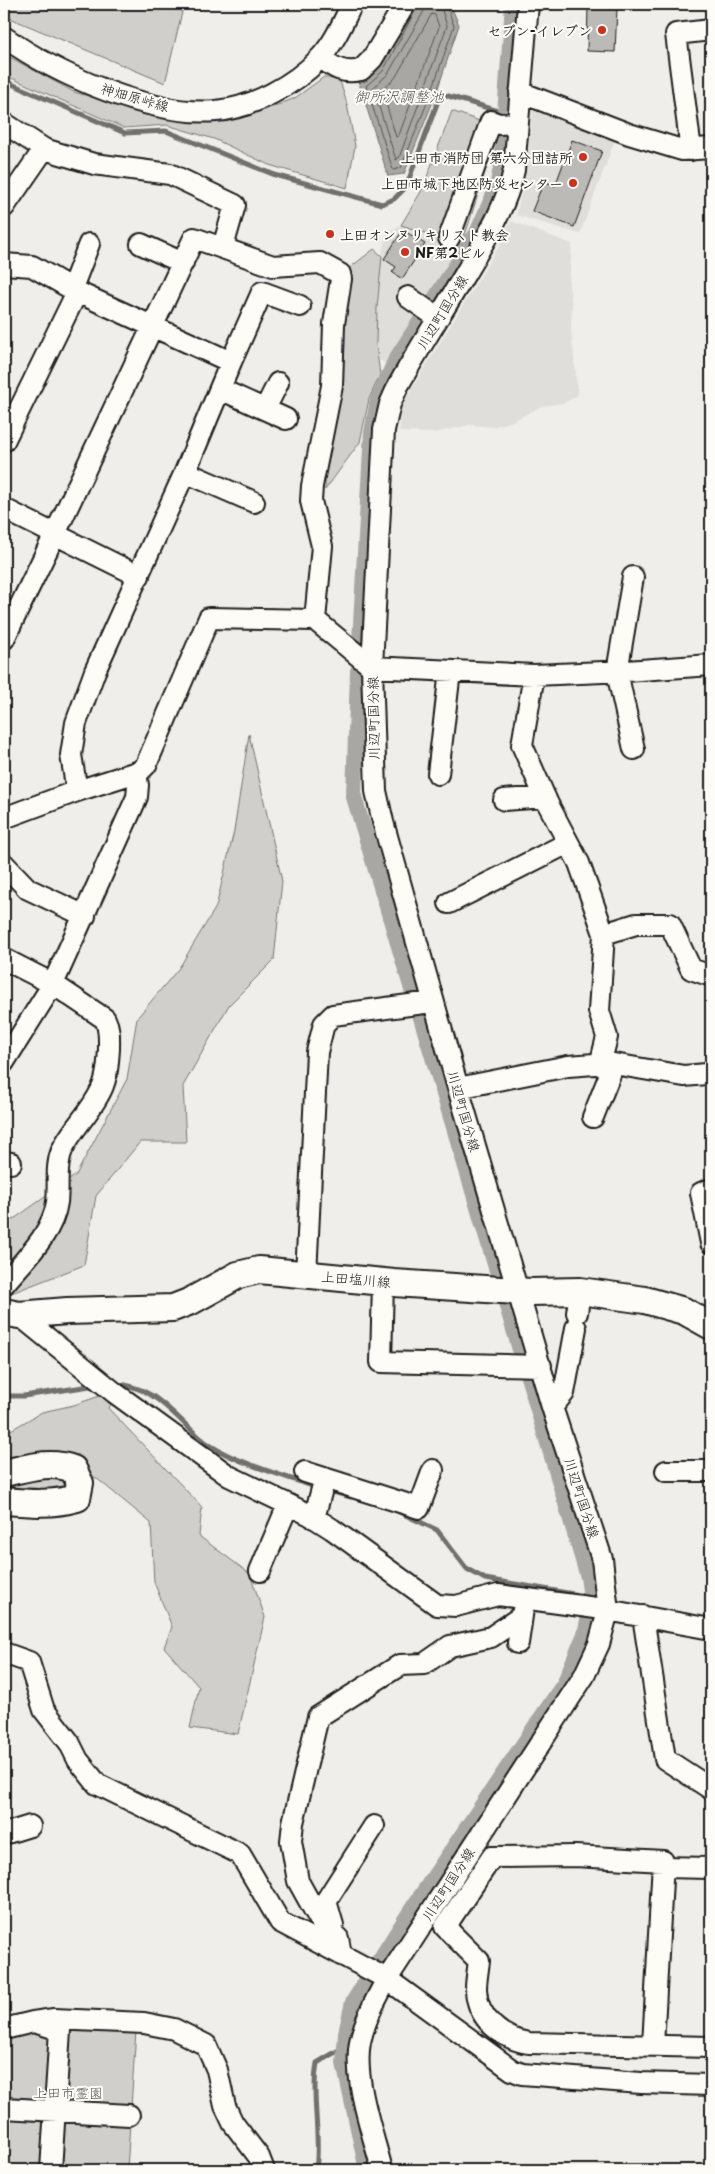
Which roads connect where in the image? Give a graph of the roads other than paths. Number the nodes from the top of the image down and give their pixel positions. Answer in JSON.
{"nodes":[{"id":1,"x":352,"y":4,"type":"edge"},
{"id":2,"x":405,"y":4,"type":"edge"},
{"id":3,"x":528,"y":4,"type":"edge"},
{"id":4,"x":711,"y":30,"type":"edge"},
{"id":5,"x":4,"y":37,"type":"edge"},
{"id":6,"x":321,"y":58,"type":"junction"},
{"id":7,"x":520,"y":92,"type":"junction"},
{"id":8,"x":4,"y":123,"type":"edge"},
{"id":9,"x":509,"y":124,"type":"junction"},
{"id":10,"x":44,"y":149,"type":"junction"},
{"id":11,"x":701,"y":149,"type":"edge"},
{"id":12,"x":4,"y":207,"type":"edge"},
{"id":13,"x":449,"y":238,"type":"dead end"},
{"id":14,"x":89,"y":244,"type":"dead end"},
{"id":15,"x":141,"y":244,"type":"dead end"},
{"id":16,"x":223,"y":247,"type":"junction"},
{"id":17,"x":183,"y":263,"type":"junction"},
{"id":18,"x":4,"y":264,"type":"edge"},
{"id":19,"x":74,"y":290,"type":"junction"},
{"id":20,"x":300,"y":306,"type":"dead end"},
{"id":21,"x":153,"y":327,"type":"junction"},
{"id":22,"x":231,"y":362,"type":"junction"},
{"id":23,"x":278,"y":384,"type":"dead end"},
{"id":24,"x":220,"y":389,"type":"junction"},
{"id":25,"x":265,"y":409,"type":"junction"},
{"id":26,"x":286,"y":419,"type":"dead end"},
{"id":27,"x":4,"y":441,"type":"edge"},
{"id":28,"x":185,"y":472,"type":"junction"},
{"id":29,"x":254,"y":502,"type":"dead end"},
{"id":30,"x":4,"y":509,"type":"edge"},
{"id":31,"x":55,"y":534,"type":"junction"},
{"id":32,"x":139,"y":576,"type":"junction"},
{"id":33,"x":633,"y":577,"type":"dead end"},
{"id":34,"x":315,"y":620,"type":"junction"},
{"id":35,"x":4,"y":639,"type":"edge"},
{"id":36,"x":711,"y":664,"type":"edge"},
{"id":37,"x":372,"y":667,"type":"junction"},
{"id":38,"x":450,"y":671,"type":"junction"},
{"id":39,"x":617,"y":672,"type":"junction"},
{"id":40,"x":534,"y":675,"type":"junction"},
{"id":41,"x":634,"y":748,"type":"dead end"},
{"id":42,"x":136,"y":774,"type":"junction"},
{"id":43,"x":438,"y":774,"type":"dead end"},
{"id":44,"x":77,"y":791,"type":"junction"},
{"id":45,"x":545,"y":798,"type":"junction"},
{"id":46,"x":504,"y":800,"type":"dead end"},
{"id":47,"x":4,"y":818,"type":"edge"},
{"id":48,"x":568,"y":843,"type":"junction"},
{"id":49,"x":4,"y":864,"type":"edge"},
{"id":50,"x":449,"y":903,"type":"dead end"},
{"id":51,"x":85,"y":916,"type":"junction"},
{"id":52,"x":604,"y":934,"type":"junction"},
{"id":53,"x":4,"y":959,"type":"edge"},
{"id":54,"x":711,"y":976,"type":"edge"},
{"id":55,"x":53,"y":984,"type":"junction"},
{"id":56,"x":432,"y":1002,"type":"junction"},
{"id":57,"x":4,"y":1062,"type":"edge"},
{"id":58,"x":607,"y":1065,"type":"junction"},
{"id":59,"x":711,"y":1071,"type":"edge"},
{"id":60,"x":458,"y":1088,"type":"junction"},
{"id":61,"x":593,"y":1117,"type":"dead end"},
{"id":62,"x":711,"y":1189,"type":"edge"},
{"id":63,"x":711,"y":1243,"type":"edge"},
{"id":64,"x":306,"y":1275,"type":"junction"},
{"id":65,"x":383,"y":1282,"type":"junction"},
{"id":66,"x":4,"y":1284,"type":"edge"},
{"id":67,"x":518,"y":1290,"type":"junction"},
{"id":68,"x":578,"y":1311,"type":"junction"},
{"id":69,"x":12,"y":1314,"type":"edge"},
{"id":70,"x":711,"y":1326,"type":"edge"},
{"id":71,"x":541,"y":1366,"type":"junction"},
{"id":72,"x":552,"y":1407,"type":"junction"},
{"id":73,"x":433,"y":1470,"type":"dead end"},
{"id":74,"x":711,"y":1470,"type":"edge"},
{"id":75,"x":666,"y":1471,"type":"dead end"},
{"id":76,"x":4,"y":1472,"type":"edge"},
{"id":77,"x":305,"y":1472,"type":"dead end"},
{"id":78,"x":325,"y":1479,"type":"junction"},
{"id":79,"x":4,"y":1501,"type":"edge"},
{"id":80,"x":288,"y":1505,"type":"junction"},
{"id":81,"x":316,"y":1509,"type":"junction"},
{"id":82,"x":260,"y":1571,"type":"dead end"},
{"id":83,"x":523,"y":1608,"type":"junction"},
{"id":84,"x":596,"y":1608,"type":"junction"},
{"id":85,"x":644,"y":1616,"type":"junction"},
{"id":86,"x":711,"y":1630,"type":"edge"},
{"id":87,"x":518,"y":1643,"type":"dead end"},
{"id":88,"x":4,"y":1653,"type":"edge"},
{"id":89,"x":711,"y":1788,"type":"edge"},
{"id":90,"x":30,"y":1826,"type":"dead end"},
{"id":91,"x":374,"y":1826,"type":"dead end"},
{"id":92,"x":4,"y":1834,"type":"edge"},
{"id":93,"x":663,"y":1867,"type":"junction"},
{"id":94,"x":711,"y":1868,"type":"edge"},
{"id":95,"x":330,"y":1932,"type":"junction"},
{"id":96,"x":342,"y":1955,"type":"junction"},
{"id":97,"x":387,"y":1979,"type":"junction"},
{"id":98,"x":33,"y":2022,"type":"junction"},
{"id":99,"x":4,"y":2029,"type":"edge"},
{"id":100,"x":653,"y":2046,"type":"junction"},
{"id":101,"x":711,"y":2047,"type":"edge"},
{"id":102,"x":711,"y":2086,"type":"edge"},
{"id":103,"x":4,"y":2108,"type":"edge"},
{"id":104,"x":55,"y":2111,"type":"junction"},
{"id":105,"x":128,"y":2115,"type":"dead end"},
{"id":106,"x":51,"y":2170,"type":"edge"},
{"id":107,"x":264,"y":2170,"type":"edge"},
{"id":108,"x":382,"y":2170,"type":"edge"}],
"edges":[{"from":1,"to":6,"type":"street","name":"神畑原峠線"},
{"from":2,"to":6,"type":"street"},
{"from":3,"to":7,"type":"street","name":"川辺町国分線"},
{"from":4,"to":11,"type":"street"},
{"from":5,"to":6,"type":"street","name":"神畑原峠線"},
{"from":7,"to":9,"type":"street","name":"川辺町国分線"},
{"from":7,"to":11,"type":"street"},
{"from":8,"to":10,"type":"street"},
{"from":9,"to":13,"type":"street"},
{"from":9,"to":37,"type":"street","name":"川辺町国分線"},
{"from":10,"to":12,"type":"street"},
{"from":10,"to":16,"type":"street"},
{"from":14,"to":19,"type":"street"},
{"from":15,"to":17,"type":"street"},
{"from":16,"to":17,"type":"street"},
{"from":16,"to":34,"type":"street"},
{"from":17,"to":21,"type":"street"},
{"from":18,"to":19,"type":"street"},
{"from":19,"to":21,"type":"street"},
{"from":19,"to":27,"type":"street"},
{"from":20,"to":22,"type":"street"},
{"from":21,"to":22,"type":"street"},
{"from":21,"to":31,"type":"street"},
{"from":22,"to":24,"type":"street"},
{"from":23,"to":25,"type":"street"},
{"from":24,"to":25,"type":"street"},
{"from":24,"to":28,"type":"street"},
{"from":25,"to":26,"type":"street"},
{"from":28,"to":29,"type":"street"},
{"from":28,"to":32,"type":"street"},
{"from":30,"to":31,"type":"street"},
{"from":31,"to":32,"type":"street"},
{"from":31,"to":35,"type":"street"},
{"from":32,"to":44,"type":"street"},
{"from":33,"to":39,"type":"street"},
{"from":34,"to":37,"type":"street"},
{"from":34,"to":42,"type":"street"},
{"from":36,"to":39,"type":"street"},
{"from":37,"to":38,"type":"street"},
{"from":37,"to":56,"type":"street","name":"川辺町国分線"},
{"from":38,"to":40,"type":"street"},
{"from":38,"to":43,"type":"street"},
{"from":39,"to":40,"type":"street"},
{"from":39,"to":41,"type":"street"},
{"from":40,"to":45,"type":"street"},
{"from":42,"to":44,"type":"street"},
{"from":42,"to":51,"type":"street"},
{"from":44,"to":47,"type":"street"},
{"from":45,"to":46,"type":"street"},
{"from":45,"to":48,"type":"street"},
{"from":48,"to":50,"type":"street"},
{"from":48,"to":52,"type":"street"},
{"from":49,"to":51,"type":"street"},
{"from":51,"to":55,"type":"street"},
{"from":52,"to":54,"type":"street"},
{"from":52,"to":58,"type":"street"},
{"from":53,"to":55,"type":"street"},
{"from":55,"to":57,"type":"street"},
{"from":55,"to":66,"type":"street"},
{"from":56,"to":60,"type":"street","name":"川辺町国分線"},
{"from":56,"to":64,"type":"street"},
{"from":58,"to":59,"type":"street"},
{"from":58,"to":60,"type":"street"},
{"from":58,"to":61,"type":"street"},
{"from":60,"to":67,"type":"street","name":"川辺町国分線"},
{"from":62,"to":63,"type":"street"},
{"from":64,"to":65,"type":"main road","name":"上田塩川線"},
{"from":64,"to":69,"type":"main road","name":"上田塩川線"},
{"from":65,"to":67,"type":"main road","name":"上田塩川線"},
{"from":65,"to":71,"type":"street"},
{"from":67,"to":68,"type":"main road","name":"上田塩川線"},
{"from":67,"to":71,"type":"street","name":"川辺町国分線"},
{"from":68,"to":70,"type":"main road","name":"上田塩川線"},
{"from":68,"to":72,"type":"street"},
{"from":69,"to":80,"type":"street"},
{"from":71,"to":72,"type":"street","name":"川辺町国分線"},
{"from":72,"to":84,"type":"street","name":"川辺町国分線"},
{"from":73,"to":78,"type":"street"},
{"from":74,"to":75,"type":"street"},
{"from":76,"to":79,"type":"main road"},
{"from":77,"to":78,"type":"street"},
{"from":78,"to":81,"type":"street"},
{"from":80,"to":81,"type":"street"},
{"from":80,"to":82,"type":"street"},
{"from":81,"to":83,"type":"street"},
{"from":83,"to":84,"type":"street"},
{"from":83,"to":87,"type":"street"},
{"from":83,"to":95,"type":"street"},
{"from":84,"to":85,"type":"street"},
{"from":84,"to":97,"type":"street","name":"川辺町国分線"},
{"from":85,"to":86,"type":"street"},
{"from":85,"to":89,"type":"street"},
{"from":88,"to":96,"type":"street"},
{"from":90,"to":92,"type":"street"},
{"from":91,"to":95,"type":"street"},
{"from":93,"to":94,"type":"street"},
{"from":93,"to":100,"type":"street"},
{"from":93,"to":100,"type":"street"},
{"from":95,"to":96,"type":"street"},
{"from":96,"to":97,"type":"street"},
{"from":97,"to":102,"type":"street"},
{"from":97,"to":108,"type":"street","name":"川辺町国分線"},
{"from":98,"to":99,"type":"street"},
{"from":98,"to":104,"type":"street"},
{"from":98,"to":107,"type":"street"},
{"from":100,"to":101,"type":"street"},
{"from":103,"to":104,"type":"street"},
{"from":104,"to":105,"type":"street"},
{"from":104,"to":106,"type":"street"}]}
